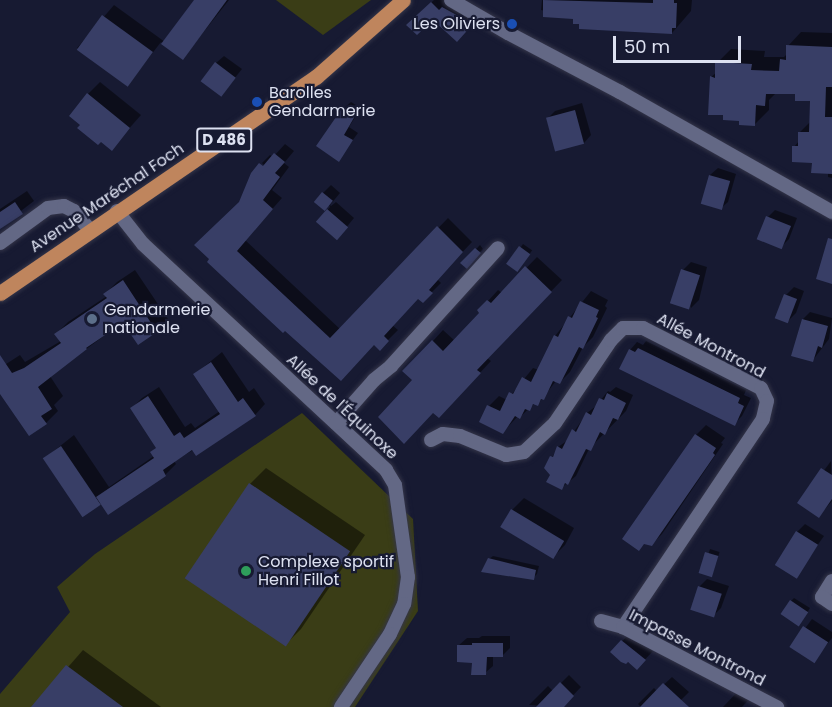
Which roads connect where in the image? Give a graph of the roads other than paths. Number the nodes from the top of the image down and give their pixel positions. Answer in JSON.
{"nodes":[{"id":1,"x":403,"y":0,"type":"edge"},
{"id":2,"x":452,"y":0,"type":"edge"},
{"id":3,"x":117,"y":211,"type":"junction"},
{"id":4,"x":832,"y":212,"type":"edge"},
{"id":5,"x":90,"y":230,"type":"junction"},
{"id":6,"x":0,"y":243,"type":"edge"},
{"id":7,"x":498,"y":248,"type":"dead end"},
{"id":8,"x":0,"y":293,"type":"edge"},
{"id":9,"x":336,"y":423,"type":"junction"},
{"id":10,"x":431,"y":440,"type":"dead end"},
{"id":11,"x":832,"y":581,"type":"edge"},
{"id":12,"x":832,"y":604,"type":"edge"},
{"id":13,"x":601,"y":621,"type":"dead end"},
{"id":14,"x":623,"y":627,"type":"junction"},
{"id":15,"x":341,"y":707,"type":"edge"},
{"id":16,"x":777,"y":707,"type":"edge"}],
"edges":[{"from":1,"to":3,"type":"main road","name":"Avenue Maréchal Foch","number":"D 486"},
{"from":2,"to":4,"type":"street"},
{"from":3,"to":5,"type":"main road","name":"Avenue Maréchal Foch","number":"D 486"},
{"from":3,"to":9,"type":"street","name":"Allée de l'Équinoxe"},
{"from":5,"to":6,"type":"street"},
{"from":5,"to":8,"type":"main road","name":"Avenue Maréchal Foch","number":"D 486"},
{"from":7,"to":9,"type":"street"},
{"from":9,"to":15,"type":"street","name":"Allée de l'Équinoxe"},
{"from":10,"to":14,"type":"street","name":"Allée Montrond"},
{"from":11,"to":12,"type":"street"},
{"from":13,"to":14,"type":"street","name":"Impasse Montrond"},
{"from":14,"to":16,"type":"street","name":"Impasse Montrond"}]}
